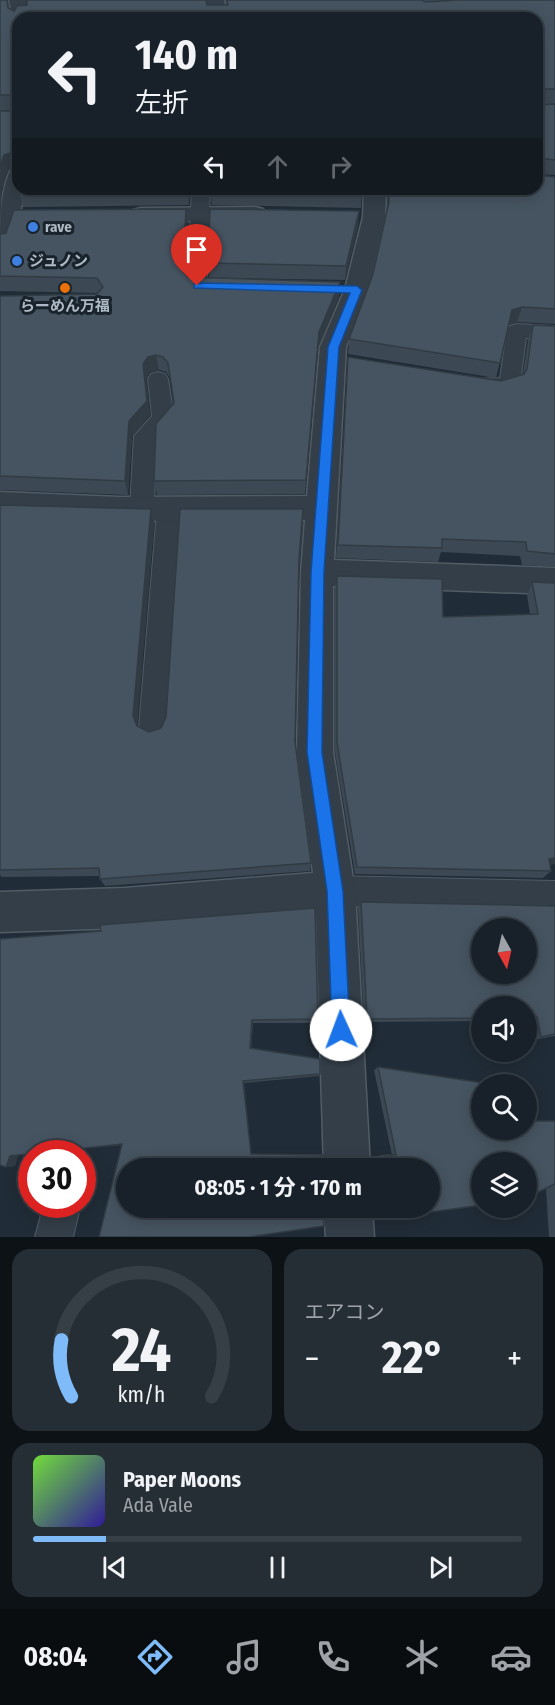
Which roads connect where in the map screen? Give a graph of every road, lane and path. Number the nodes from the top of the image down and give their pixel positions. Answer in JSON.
{"nodes":[{"id":1,"x":13,"y":195,"type":"edge"},
{"id":2,"x":201,"y":195,"type":"edge"},
{"id":3,"x":367,"y":207,"type":"edge"},
{"id":4,"x":275,"y":214,"type":"edge"},
{"id":5,"x":115,"y":215,"type":"edge"},
{"id":6,"x":199,"y":215,"type":"junction"},
{"id":7,"x":8,"y":216,"type":"junction"},
{"id":8,"x":31,"y":216,"type":"edge"},
{"id":9,"x":0,"y":242,"type":"edge"},
{"id":10,"x":243,"y":287,"type":"edge"},
{"id":11,"x":555,"y":333,"type":"edge"},
{"id":12,"x":158,"y":379,"type":"dead end"},
{"id":13,"x":462,"y":381,"type":"edge"},
{"id":14,"x":0,"y":504,"type":"edge"},
{"id":15,"x":321,"y":508,"type":"junction"},
{"id":16,"x":155,"y":509,"type":"junction"},
{"id":17,"x":317,"y":572,"type":"junction"},
{"id":18,"x":555,"y":581,"type":"edge"},
{"id":19,"x":153,"y":727,"type":"dead end"},
{"id":20,"x":335,"y":891,"type":"junction"},
{"id":21,"x":555,"y":896,"type":"edge"},
{"id":22,"x":0,"y":912,"type":"edge"},
{"id":23,"x":347,"y":1158,"type":"edge"},
{"id":24,"x":59,"y":1218,"type":"edge"},
{"id":25,"x":349,"y":1218,"type":"edge"},
{"id":26,"x":54,"y":1237,"type":"edge"},
{"id":27,"x":350,"y":1237,"type":"edge"}],
"edges":[{"from":1,"to":7,"type":"street"},
{"from":2,"to":6,"type":"lane"},
{"from":3,"to":15,"type":"street"},
{"from":4,"to":6,"type":"street"},
{"from":5,"to":6,"type":"street"},
{"from":6,"to":10,"type":"lane"},
{"from":7,"to":8,"type":"street"},
{"from":7,"to":9,"type":"street"},
{"from":11,"to":13,"type":"lane"},
{"from":12,"to":16,"type":"lane"},
{"from":14,"to":16,"type":"street"},
{"from":15,"to":16,"type":"street"},
{"from":15,"to":17,"type":"street"},
{"from":16,"to":19,"type":"lane"},
{"from":17,"to":18,"type":"street"},
{"from":17,"to":20,"type":"street"},
{"from":20,"to":21,"type":"lane"},
{"from":20,"to":22,"type":"street"},
{"from":20,"to":23,"type":"street"},
{"from":24,"to":26,"type":"lane"},
{"from":25,"to":27,"type":"street"}]}
